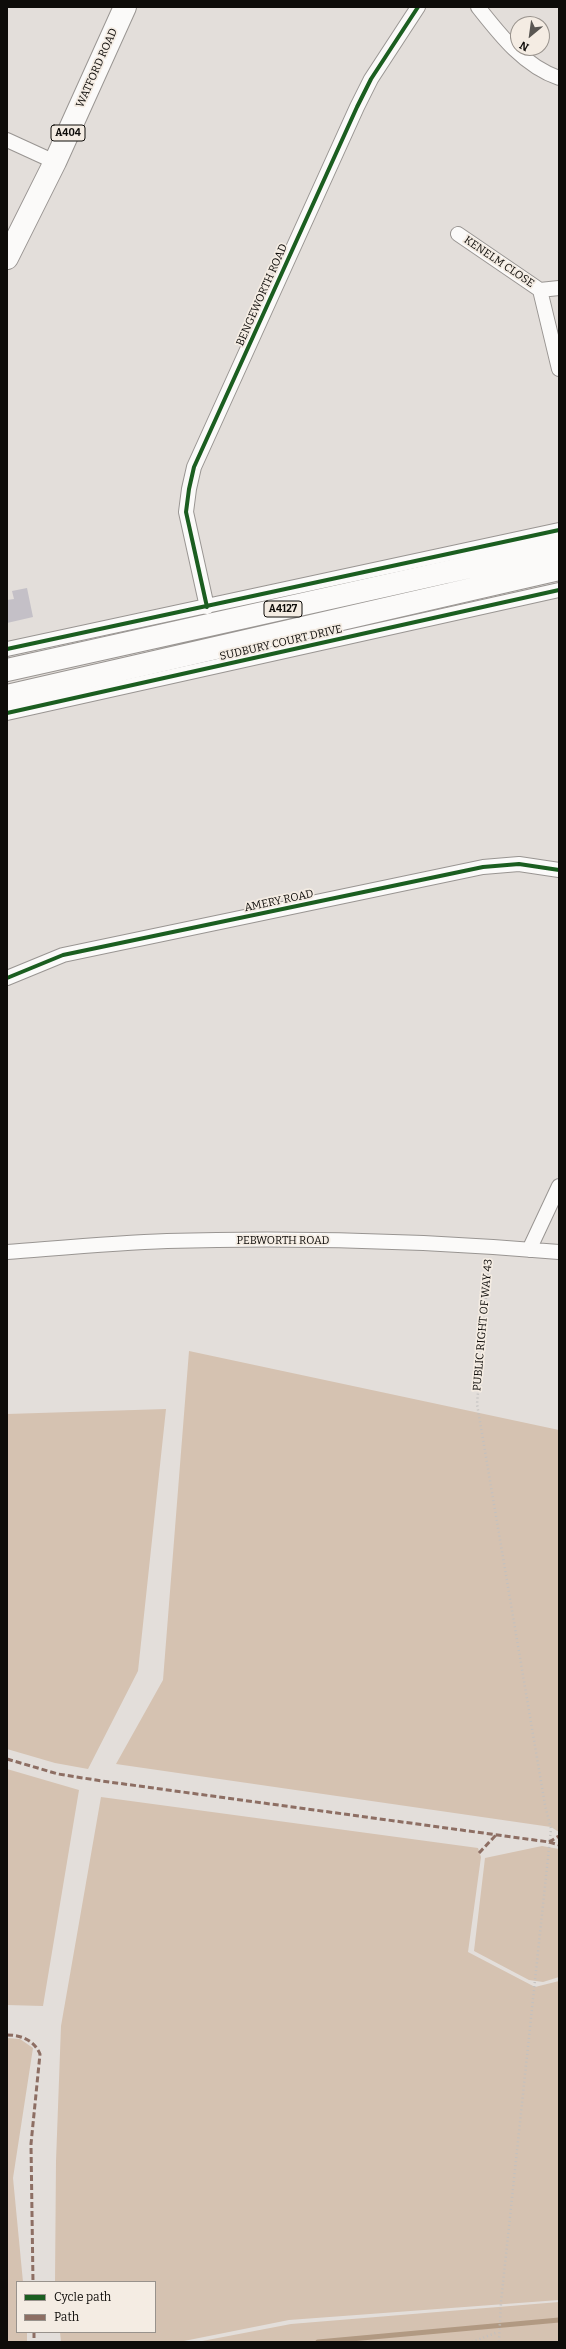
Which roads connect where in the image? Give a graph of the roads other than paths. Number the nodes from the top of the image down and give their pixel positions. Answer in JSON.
{"nodes":[{"id":1,"x":125,"y":7,"type":"edge"},
{"id":2,"x":418,"y":7,"type":"edge"},
{"id":3,"x":478,"y":7,"type":"edge"},
{"id":4,"x":559,"y":78,"type":"edge"},
{"id":5,"x":7,"y":140,"type":"edge"},
{"id":6,"x":55,"y":162,"type":"junction"},
{"id":7,"x":458,"y":234,"type":"dead end"},
{"id":8,"x":7,"y":258,"type":"edge"},
{"id":9,"x":559,"y":288,"type":"edge"},
{"id":10,"x":540,"y":290,"type":"junction"},
{"id":11,"x":559,"y":369,"type":"edge"},
{"id":12,"x":559,"y":530,"type":"edge"},
{"id":13,"x":559,"y":547,"type":"edge"},
{"id":14,"x":559,"y":569,"type":"edge"},
{"id":15,"x":559,"y":590,"type":"edge"},
{"id":16,"x":207,"y":607,"type":"junction"},
{"id":17,"x":7,"y":649,"type":"edge"},
{"id":18,"x":7,"y":670,"type":"edge"},
{"id":19,"x":7,"y":696,"type":"edge"},
{"id":20,"x":7,"y":713,"type":"edge"},
{"id":21,"x":559,"y":870,"type":"edge"},
{"id":22,"x":7,"y":978,"type":"edge"},
{"id":23,"x":559,"y":1186,"type":"edge"},
{"id":24,"x":529,"y":1250,"type":"junction"},
{"id":25,"x":7,"y":1252,"type":"edge"},
{"id":26,"x":559,"y":1252,"type":"edge"}],
"edges":[{"from":1,"to":6,"type":"main road","name":"WATFORD ROAD","number":"A404"},
{"from":2,"to":16,"type":"street","name":"BENGEWORTH ROAD"},
{"from":3,"to":4,"type":"street"},
{"from":5,"to":6,"type":"street"},
{"from":6,"to":8,"type":"main road","name":"WATFORD ROAD","number":"A404"},
{"from":7,"to":10,"type":"street","name":"KENELM CLOSE"},
{"from":9,"to":10,"type":"street","name":"KENELM CLOSE"},
{"from":10,"to":11,"type":"street","name":"KENELM CLOSE"},
{"from":12,"to":16,"type":"street"},
{"from":13,"to":18,"type":"main road","number":"A4127"},
{"from":14,"to":19,"type":"main road","name":"SUDBURY COURT DRIVE","number":"A4127"},
{"from":15,"to":20,"type":"street","name":"SUDBURY COURT DRIVE"},
{"from":16,"to":17,"type":"street"},
{"from":21,"to":22,"type":"street","name":"AMERY ROAD"},
{"from":23,"to":24,"type":"street"},
{"from":24,"to":25,"type":"street","name":"PEBWORTH ROAD"},
{"from":24,"to":26,"type":"street","name":"PEBWORTH ROAD"}]}
